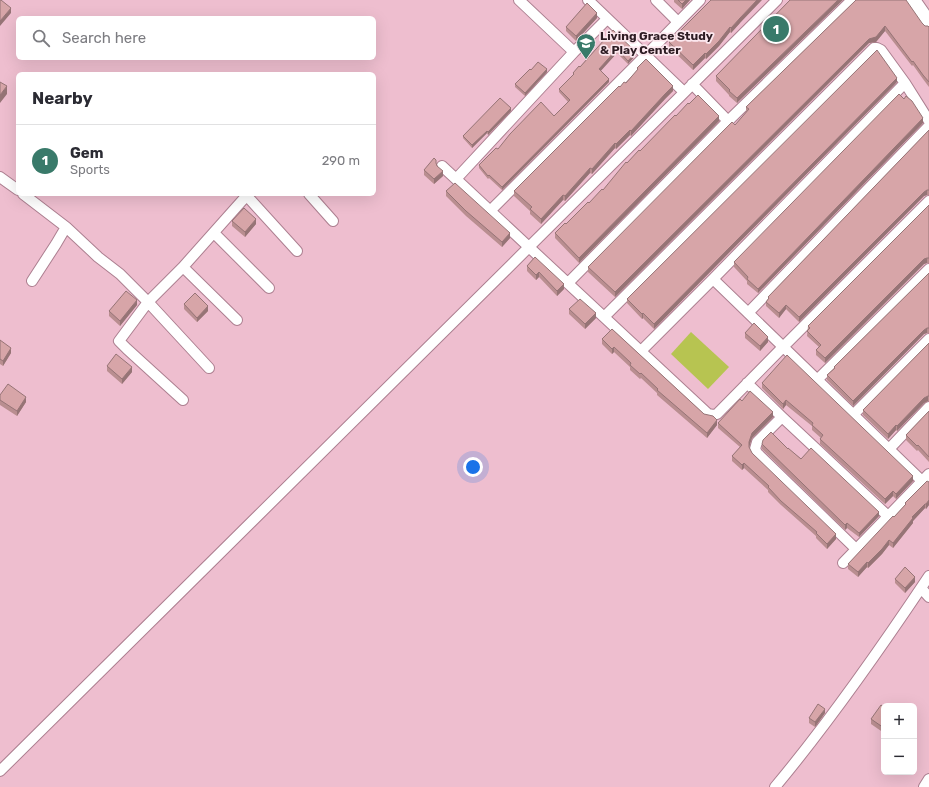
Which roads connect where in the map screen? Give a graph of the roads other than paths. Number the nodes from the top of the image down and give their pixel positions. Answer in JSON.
{"nodes":[{"id":1,"x":519,"y":0,"type":"edge"},
{"id":2,"x":588,"y":0,"type":"edge"},
{"id":3,"x":656,"y":0,"type":"edge"},
{"id":4,"x":700,"y":0,"type":"edge"},
{"id":5,"x":778,"y":0,"type":"edge"},
{"id":6,"x":852,"y":0,"type":"edge"},
{"id":7,"x":913,"y":0,"type":"edge"},
{"id":8,"x":607,"y":19,"type":"junction"},
{"id":9,"x":678,"y":22,"type":"junction"},
{"id":10,"x":929,"y":23,"type":"edge"},
{"id":11,"x":574,"y":52,"type":"junction"},
{"id":12,"x":646,"y":55,"type":"junction"},
{"id":13,"x":905,"y":83,"type":"junction"},
{"id":14,"x":692,"y":84,"type":"junction"},
{"id":15,"x":684,"y":92,"type":"junction"},
{"id":16,"x":929,"y":121,"type":"edge"},
{"id":17,"x":728,"y":122,"type":"junction"},
{"id":18,"x":929,"y":126,"type":"edge"},
{"id":19,"x":442,"y":166,"type":"dead end"},
{"id":20,"x":0,"y":177,"type":"edge"},
{"id":21,"x":456,"y":179,"type":"junction"},
{"id":22,"x":16,"y":189,"type":"edge"},
{"id":23,"x":26,"y":196,"type":"edge"},
{"id":24,"x":246,"y":196,"type":"edge"},
{"id":25,"x":248,"y":196,"type":"edge"},
{"id":26,"x":311,"y":196,"type":"edge"},
{"id":27,"x":929,"y":201,"type":"edge"},
{"id":28,"x":490,"y":211,"type":"junction"},
{"id":29,"x":333,"y":220,"type":"dead end"},
{"id":30,"x":66,"y":227,"type":"junction"},
{"id":31,"x":214,"y":233,"type":"junction"},
{"id":32,"x":530,"y":247,"type":"junction"},
{"id":33,"x":297,"y":251,"type":"dead end"},
{"id":34,"x":183,"y":268,"type":"junction"},
{"id":35,"x":929,"y":269,"type":"edge"},
{"id":36,"x":713,"y":279,"type":"junction"},
{"id":37,"x":32,"y":281,"type":"dead end"},
{"id":38,"x":568,"y":283,"type":"junction"},
{"id":39,"x":269,"y":288,"type":"dead end"},
{"id":40,"x":148,"y":302,"type":"junction"},
{"id":41,"x":748,"y":313,"type":"junction"},
{"id":42,"x":604,"y":317,"type":"junction"},
{"id":43,"x":237,"y":320,"type":"dead end"},
{"id":44,"x":929,"y":339,"type":"edge"},
{"id":45,"x":783,"y":347,"type":"junction"},
{"id":46,"x":641,"y":351,"type":"junction"},
{"id":47,"x":209,"y":368,"type":"dead end"},
{"id":48,"x":817,"y":380,"type":"junction"},
{"id":49,"x":747,"y":383,"type":"junction"},
{"id":50,"x":183,"y":400,"type":"dead end"},
{"id":51,"x":929,"y":407,"type":"edge"},
{"id":52,"x":854,"y":415,"type":"junction"},
{"id":53,"x":782,"y":417,"type":"junction"},
{"id":54,"x":889,"y":449,"type":"junction"},
{"id":55,"x":926,"y":477,"type":"edge"},
{"id":56,"x":888,"y":516,"type":"junction"},
{"id":57,"x":856,"y":549,"type":"junction"},
{"id":58,"x":843,"y":562,"type":"dead end"},
{"id":59,"x":929,"y":576,"type":"edge"},
{"id":60,"x":921,"y":588,"type":"junction"},
{"id":61,"x":929,"y":597,"type":"edge"},
{"id":62,"x":0,"y":771,"type":"edge"},
{"id":63,"x":929,"y":779,"type":"edge"},
{"id":64,"x":775,"y":787,"type":"edge"},
{"id":65,"x":924,"y":787,"type":"edge"}],
"edges":[{"from":1,"to":11,"type":"street"},
{"from":2,"to":8,"type":"street"},
{"from":3,"to":9,"type":"street"},
{"from":4,"to":9,"type":"street"},
{"from":5,"to":14,"type":"street"},
{"from":6,"to":17,"type":"street"},
{"from":7,"to":10,"type":"street"},
{"from":8,"to":11,"type":"street"},
{"from":8,"to":12,"type":"street"},
{"from":9,"to":12,"type":"street"},
{"from":11,"to":21,"type":"street"},
{"from":12,"to":15,"type":"street"},
{"from":12,"to":28,"type":"street"},
{"from":13,"to":16,"type":"street"},
{"from":13,"to":36,"type":"street"},
{"from":13,"to":42,"type":"street"},
{"from":14,"to":15,"type":"street"},
{"from":14,"to":17,"type":"street"},
{"from":15,"to":32,"type":"street"},
{"from":17,"to":38,"type":"street"},
{"from":18,"to":41,"type":"street"},
{"from":19,"to":21,"type":"street"},
{"from":20,"to":22,"type":"street"},
{"from":21,"to":28,"type":"street"},
{"from":23,"to":30,"type":"street"},
{"from":24,"to":31,"type":"street"},
{"from":25,"to":33,"type":"street"},
{"from":26,"to":29,"type":"street"},
{"from":27,"to":45,"type":"street"},
{"from":28,"to":32,"type":"street"},
{"from":30,"to":37,"type":"street"},
{"from":30,"to":40,"type":"street"},
{"from":31,"to":34,"type":"street"},
{"from":31,"to":39,"type":"street"},
{"from":32,"to":38,"type":"street"},
{"from":32,"to":62,"type":"street"},
{"from":34,"to":40,"type":"street"},
{"from":34,"to":43,"type":"street"},
{"from":35,"to":48,"type":"street"},
{"from":36,"to":41,"type":"street"},
{"from":36,"to":46,"type":"street"},
{"from":38,"to":42,"type":"street"},
{"from":40,"to":47,"type":"street"},
{"from":40,"to":50,"type":"street"},
{"from":41,"to":45,"type":"street"},
{"from":42,"to":46,"type":"street"},
{"from":44,"to":52,"type":"street"},
{"from":45,"to":48,"type":"street"},
{"from":45,"to":49,"type":"street"},
{"from":46,"to":49,"type":"street"},
{"from":48,"to":52,"type":"street"},
{"from":49,"to":53,"type":"street"},
{"from":51,"to":54,"type":"street"},
{"from":52,"to":54,"type":"street"},
{"from":53,"to":56,"type":"street"},
{"from":53,"to":57,"type":"street"},
{"from":54,"to":55,"type":"street"},
{"from":55,"to":56,"type":"street"},
{"from":56,"to":57,"type":"street"},
{"from":57,"to":58,"type":"street"},
{"from":59,"to":60,"type":"street"},
{"from":60,"to":61,"type":"street"},
{"from":60,"to":64,"type":"street"},
{"from":63,"to":65,"type":"street"}]}
